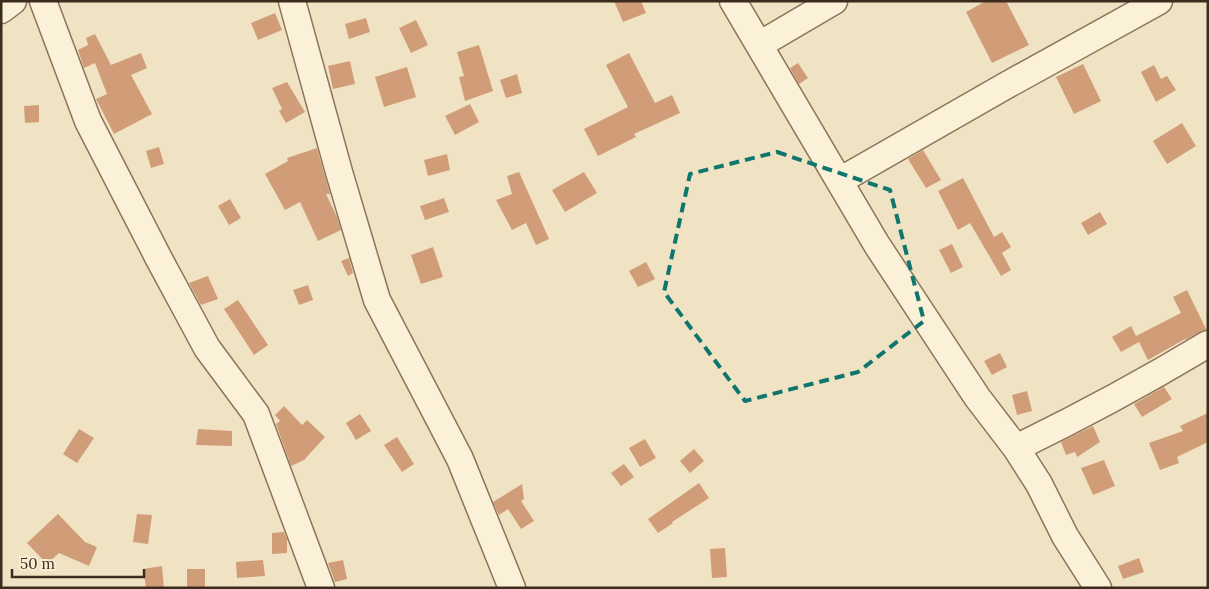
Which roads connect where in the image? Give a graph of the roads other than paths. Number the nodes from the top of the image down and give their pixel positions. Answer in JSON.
{"nodes":[{"id":1,"x":13,"y":1,"type":"edge"},
{"id":2,"x":43,"y":1,"type":"edge"},
{"id":3,"x":292,"y":1,"type":"edge"},
{"id":4,"x":733,"y":1,"type":"edge"},
{"id":5,"x":834,"y":1,"type":"edge"},
{"id":6,"x":1159,"y":1,"type":"edge"},
{"id":7,"x":1,"y":10,"type":"edge"},
{"id":8,"x":759,"y":45,"type":"junction"},
{"id":9,"x":840,"y":180,"type":"junction"},
{"id":10,"x":1208,"y":344,"type":"edge"},
{"id":11,"x":1016,"y":448,"type":"junction"},
{"id":12,"x":321,"y":588,"type":"edge"},
{"id":13,"x":512,"y":588,"type":"edge"},
{"id":14,"x":1098,"y":588,"type":"edge"}],
"edges":[{"from":1,"to":7,"type":"street"},
{"from":2,"to":12,"type":"street"},
{"from":3,"to":13,"type":"street"},
{"from":4,"to":8,"type":"street"},
{"from":5,"to":8,"type":"street"},
{"from":6,"to":9,"type":"street"},
{"from":8,"to":9,"type":"street"},
{"from":9,"to":11,"type":"street"},
{"from":10,"to":11,"type":"street"},
{"from":11,"to":14,"type":"street"}]}
